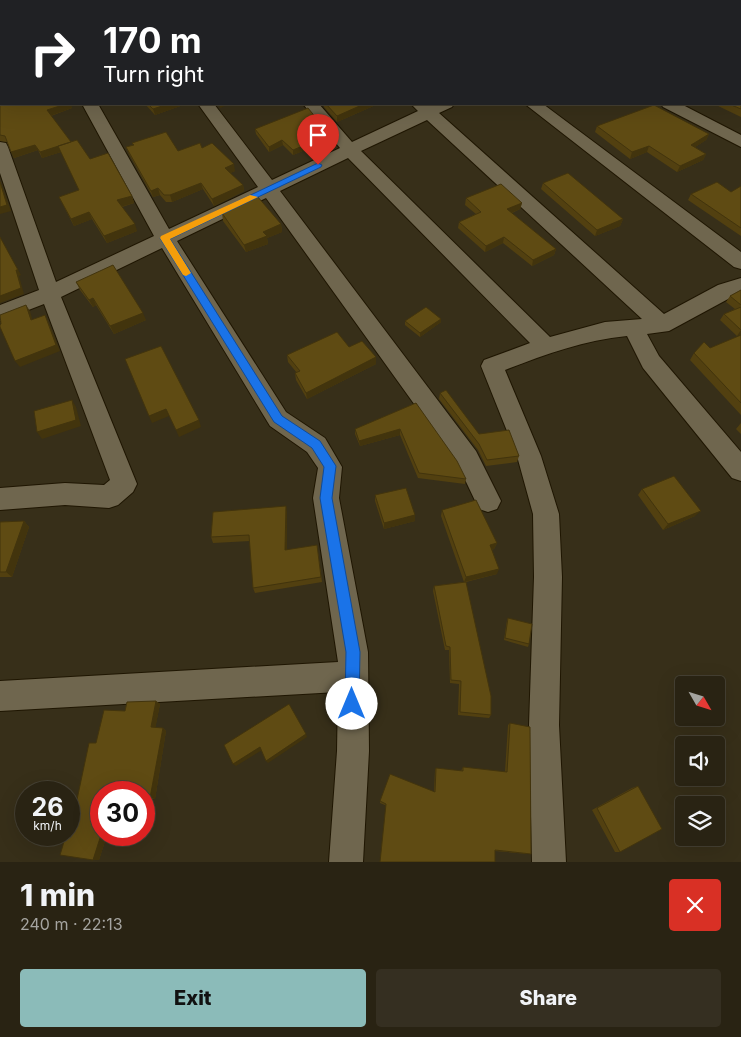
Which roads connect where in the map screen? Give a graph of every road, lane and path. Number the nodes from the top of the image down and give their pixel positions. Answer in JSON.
{"nodes":[{"id":1,"x":91,"y":105,"type":"edge"},
{"id":2,"x":207,"y":105,"type":"edge"},
{"id":3,"x":311,"y":105,"type":"edge"},
{"id":4,"x":440,"y":105,"type":"edge"},
{"id":5,"x":534,"y":105,"type":"edge"},
{"id":6,"x":671,"y":105,"type":"edge"},
{"id":7,"x":424,"y":108,"type":"edge"},
{"id":8,"x":741,"y":142,"type":"edge"},
{"id":9,"x":0,"y":147,"type":"edge"},
{"id":10,"x":350,"y":150,"type":"junction"},
{"id":11,"x":271,"y":189,"type":"junction"},
{"id":12,"x":165,"y":238,"type":"junction"},
{"id":13,"x":741,"y":262,"type":"edge"},
{"id":14,"x":741,"y":285,"type":"edge"},
{"id":15,"x":50,"y":294,"type":"junction"},
{"id":16,"x":0,"y":313,"type":"edge"},
{"id":17,"x":662,"y":325,"type":"junction"},
{"id":18,"x":633,"y":328,"type":"junction"},
{"id":19,"x":546,"y":346,"type":"junction"},
{"id":20,"x":741,"y":470,"type":"edge"},
{"id":21,"x":0,"y":500,"type":"edge"},
{"id":22,"x":488,"y":501,"type":"dead end"},
{"id":23,"x":352,"y":676,"type":"junction"},
{"id":24,"x":0,"y":696,"type":"edge"},
{"id":25,"x":346,"y":862,"type":"edge"},
{"id":26,"x":549,"y":862,"type":"edge"}],
"edges":[{"from":1,"to":12,"type":"street"},
{"from":2,"to":11,"type":"street"},
{"from":3,"to":10,"type":"street"},
{"from":4,"to":7,"type":"street"},
{"from":5,"to":13,"type":"street"},
{"from":6,"to":8,"type":"street"},
{"from":7,"to":10,"type":"street"},
{"from":7,"to":17,"type":"street"},
{"from":9,"to":15,"type":"street"},
{"from":10,"to":11,"type":"street"},
{"from":10,"to":19,"type":"street"},
{"from":11,"to":12,"type":"street"},
{"from":11,"to":22,"type":"street"},
{"from":12,"to":15,"type":"street"},
{"from":12,"to":23,"type":"street"},
{"from":14,"to":17,"type":"street"},
{"from":15,"to":16,"type":"street"},
{"from":15,"to":21,"type":"street"},
{"from":17,"to":18,"type":"street"},
{"from":18,"to":19,"type":"street"},
{"from":18,"to":20,"type":"street"},
{"from":19,"to":26,"type":"street"},
{"from":23,"to":24,"type":"street"},
{"from":23,"to":25,"type":"street"}]}
